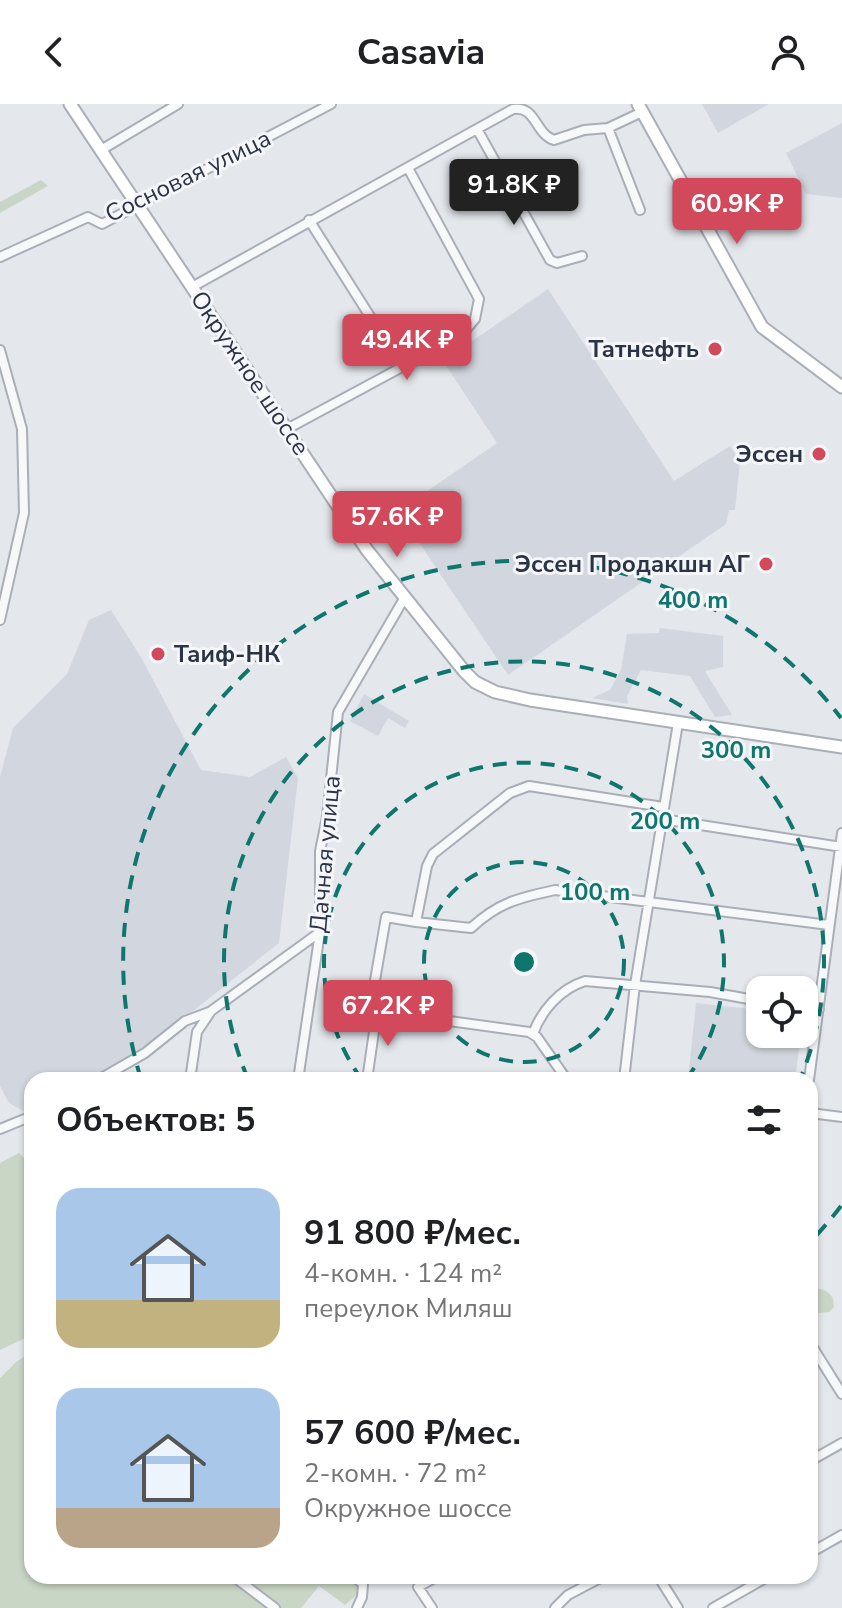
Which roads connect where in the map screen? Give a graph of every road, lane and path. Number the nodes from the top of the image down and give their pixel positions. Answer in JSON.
{"nodes":[{"id":1,"x":70,"y":104,"type":"edge"},
{"id":2,"x":178,"y":104,"type":"edge"},
{"id":3,"x":331,"y":104,"type":"edge"},
{"id":4,"x":640,"y":108,"type":"edge"},
{"id":5,"x":608,"y":128,"type":"junction"},
{"id":6,"x":478,"y":130,"type":"junction"},
{"id":7,"x":101,"y":150,"type":"junction"},
{"id":8,"x":408,"y":168,"type":"junction"},
{"id":9,"x":137,"y":205,"type":"junction"},
{"id":10,"x":640,"y":210,"type":"dead end"},
{"id":11,"x":309,"y":220,"type":"junction"},
{"id":12,"x":582,"y":256,"type":"dead end"},
{"id":13,"x":0,"y":257,"type":"edge"},
{"id":14,"x":192,"y":287,"type":"junction"},
{"id":15,"x":0,"y":350,"type":"edge"},
{"id":16,"x":402,"y":367,"type":"junction"},
{"id":17,"x":842,"y":387,"type":"edge"},
{"id":18,"x":287,"y":429,"type":"junction"},
{"id":19,"x":405,"y":597,"type":"junction"},
{"id":20,"x":0,"y":620,"type":"edge"},
{"id":21,"x":678,"y":723,"type":"junction"},
{"id":22,"x":842,"y":747,"type":"edge"},
{"id":23,"x":663,"y":807,"type":"junction"},
{"id":24,"x":662,"y":819,"type":"junction"},
{"id":25,"x":842,"y":833,"type":"edge"},
{"id":26,"x":841,"y":846,"type":"edge"},
{"id":27,"x":648,"y":902,"type":"junction"},
{"id":28,"x":416,"y":922,"type":"junction"},
{"id":29,"x":829,"y":925,"type":"junction"},
{"id":30,"x":320,"y":932,"type":"junction"},
{"id":31,"x":635,"y":985,"type":"junction"},
{"id":32,"x":746,"y":998,"type":"edge"},
{"id":33,"x":819,"y":1009,"type":"joint"},
{"id":34,"x":211,"y":1011,"type":"junction"},
{"id":35,"x":377,"y":1011,"type":"junction"},
{"id":36,"x":533,"y":1034,"type":"junction"},
{"id":37,"x":112,"y":1072,"type":"edge"},
{"id":38,"x":191,"y":1072,"type":"edge"},
{"id":39,"x":299,"y":1072,"type":"edge"},
{"id":40,"x":368,"y":1072,"type":"edge"},
{"id":41,"x":561,"y":1072,"type":"edge"},
{"id":42,"x":625,"y":1072,"type":"edge"},
{"id":43,"x":810,"y":1072,"type":"edge"},
{"id":44,"x":818,"y":1114,"type":"edge"},
{"id":45,"x":842,"y":1117,"type":"edge"},
{"id":46,"x":24,"y":1119,"type":"edge"},
{"id":47,"x":0,"y":1129,"type":"edge"},
{"id":48,"x":818,"y":1356,"type":"edge"},
{"id":49,"x":842,"y":1394,"type":"edge"},
{"id":50,"x":842,"y":1443,"type":"edge"},
{"id":51,"x":818,"y":1456,"type":"edge"},
{"id":52,"x":842,"y":1535,"type":"edge"},
{"id":53,"x":818,"y":1548,"type":"edge"},
{"id":54,"x":244,"y":1584,"type":"edge"},
{"id":55,"x":363,"y":1584,"type":"edge"},
{"id":56,"x":423,"y":1584,"type":"edge"},
{"id":57,"x":589,"y":1584,"type":"edge"},
{"id":58,"x":663,"y":1584,"type":"edge"},
{"id":59,"x":755,"y":1584,"type":"edge"},
{"id":60,"x":275,"y":1608,"type":"edge"},
{"id":61,"x":357,"y":1608,"type":"edge"},
{"id":62,"x":432,"y":1608,"type":"edge"},
{"id":63,"x":555,"y":1608,"type":"edge"},
{"id":64,"x":678,"y":1608,"type":"edge"},
{"id":65,"x":713,"y":1608,"type":"edge"}],
"edges":[{"from":1,"to":7,"type":"street","name":"Окружное шоссе"},
{"from":2,"to":7,"type":"street"},
{"from":3,"to":9,"type":"street","name":"Сосновая улица"},
{"from":4,"to":5,"type":"street"},
{"from":4,"to":17,"type":"street"},
{"from":5,"to":6,"type":"street"},
{"from":5,"to":10,"type":"street"},
{"from":6,"to":8,"type":"street"},
{"from":6,"to":12,"type":"street"},
{"from":7,"to":9,"type":"street","name":"Окружное шоссе"},
{"from":8,"to":11,"type":"street"},
{"from":8,"to":16,"type":"street"},
{"from":9,"to":13,"type":"street","name":"Сосновая улица"},
{"from":9,"to":14,"type":"street","name":"Окружное шоссе"},
{"from":11,"to":14,"type":"street"},
{"from":11,"to":16,"type":"street"},
{"from":14,"to":18,"type":"street","name":"Окружное шоссе"},
{"from":15,"to":20,"type":"street"},
{"from":16,"to":18,"type":"street"},
{"from":18,"to":19,"type":"street","name":"Окружное шоссе"},
{"from":19,"to":21,"type":"street","name":"Окружное шоссе"},
{"from":19,"to":30,"type":"street","name":"Дачная улица"},
{"from":21,"to":22,"type":"street","name":"Окружное шоссе"},
{"from":21,"to":23,"type":"street"},
{"from":23,"to":24,"type":"street"},
{"from":23,"to":28,"type":"street"},
{"from":24,"to":26,"type":"street"},
{"from":24,"to":27,"type":"street"},
{"from":25,"to":26,"type":"street"},
{"from":26,"to":29,"type":"street"},
{"from":27,"to":28,"type":"street"},
{"from":27,"to":29,"type":"street"},
{"from":27,"to":31,"type":"street"},
{"from":28,"to":35,"type":"street"},
{"from":29,"to":33,"type":"street"},
{"from":30,"to":34,"type":"street"},
{"from":30,"to":39,"type":"street","name":"Дачная улица"},
{"from":31,"to":32,"type":"street"},
{"from":31,"to":36,"type":"street"},
{"from":31,"to":42,"type":"street"},
{"from":33,"to":43,"type":"street"},
{"from":34,"to":37,"type":"street"},
{"from":34,"to":38,"type":"street"},
{"from":35,"to":36,"type":"street"},
{"from":35,"to":40,"type":"street"},
{"from":36,"to":41,"type":"street"},
{"from":44,"to":45,"type":"street"},
{"from":46,"to":47,"type":"street"},
{"from":48,"to":49,"type":"street"},
{"from":50,"to":51,"type":"street"},
{"from":52,"to":53,"type":"street"},
{"from":54,"to":60,"type":"street"},
{"from":55,"to":61,"type":"street"},
{"from":56,"to":62,"type":"street"},
{"from":57,"to":63,"type":"street"},
{"from":58,"to":64,"type":"street"},
{"from":59,"to":65,"type":"street"}]}
